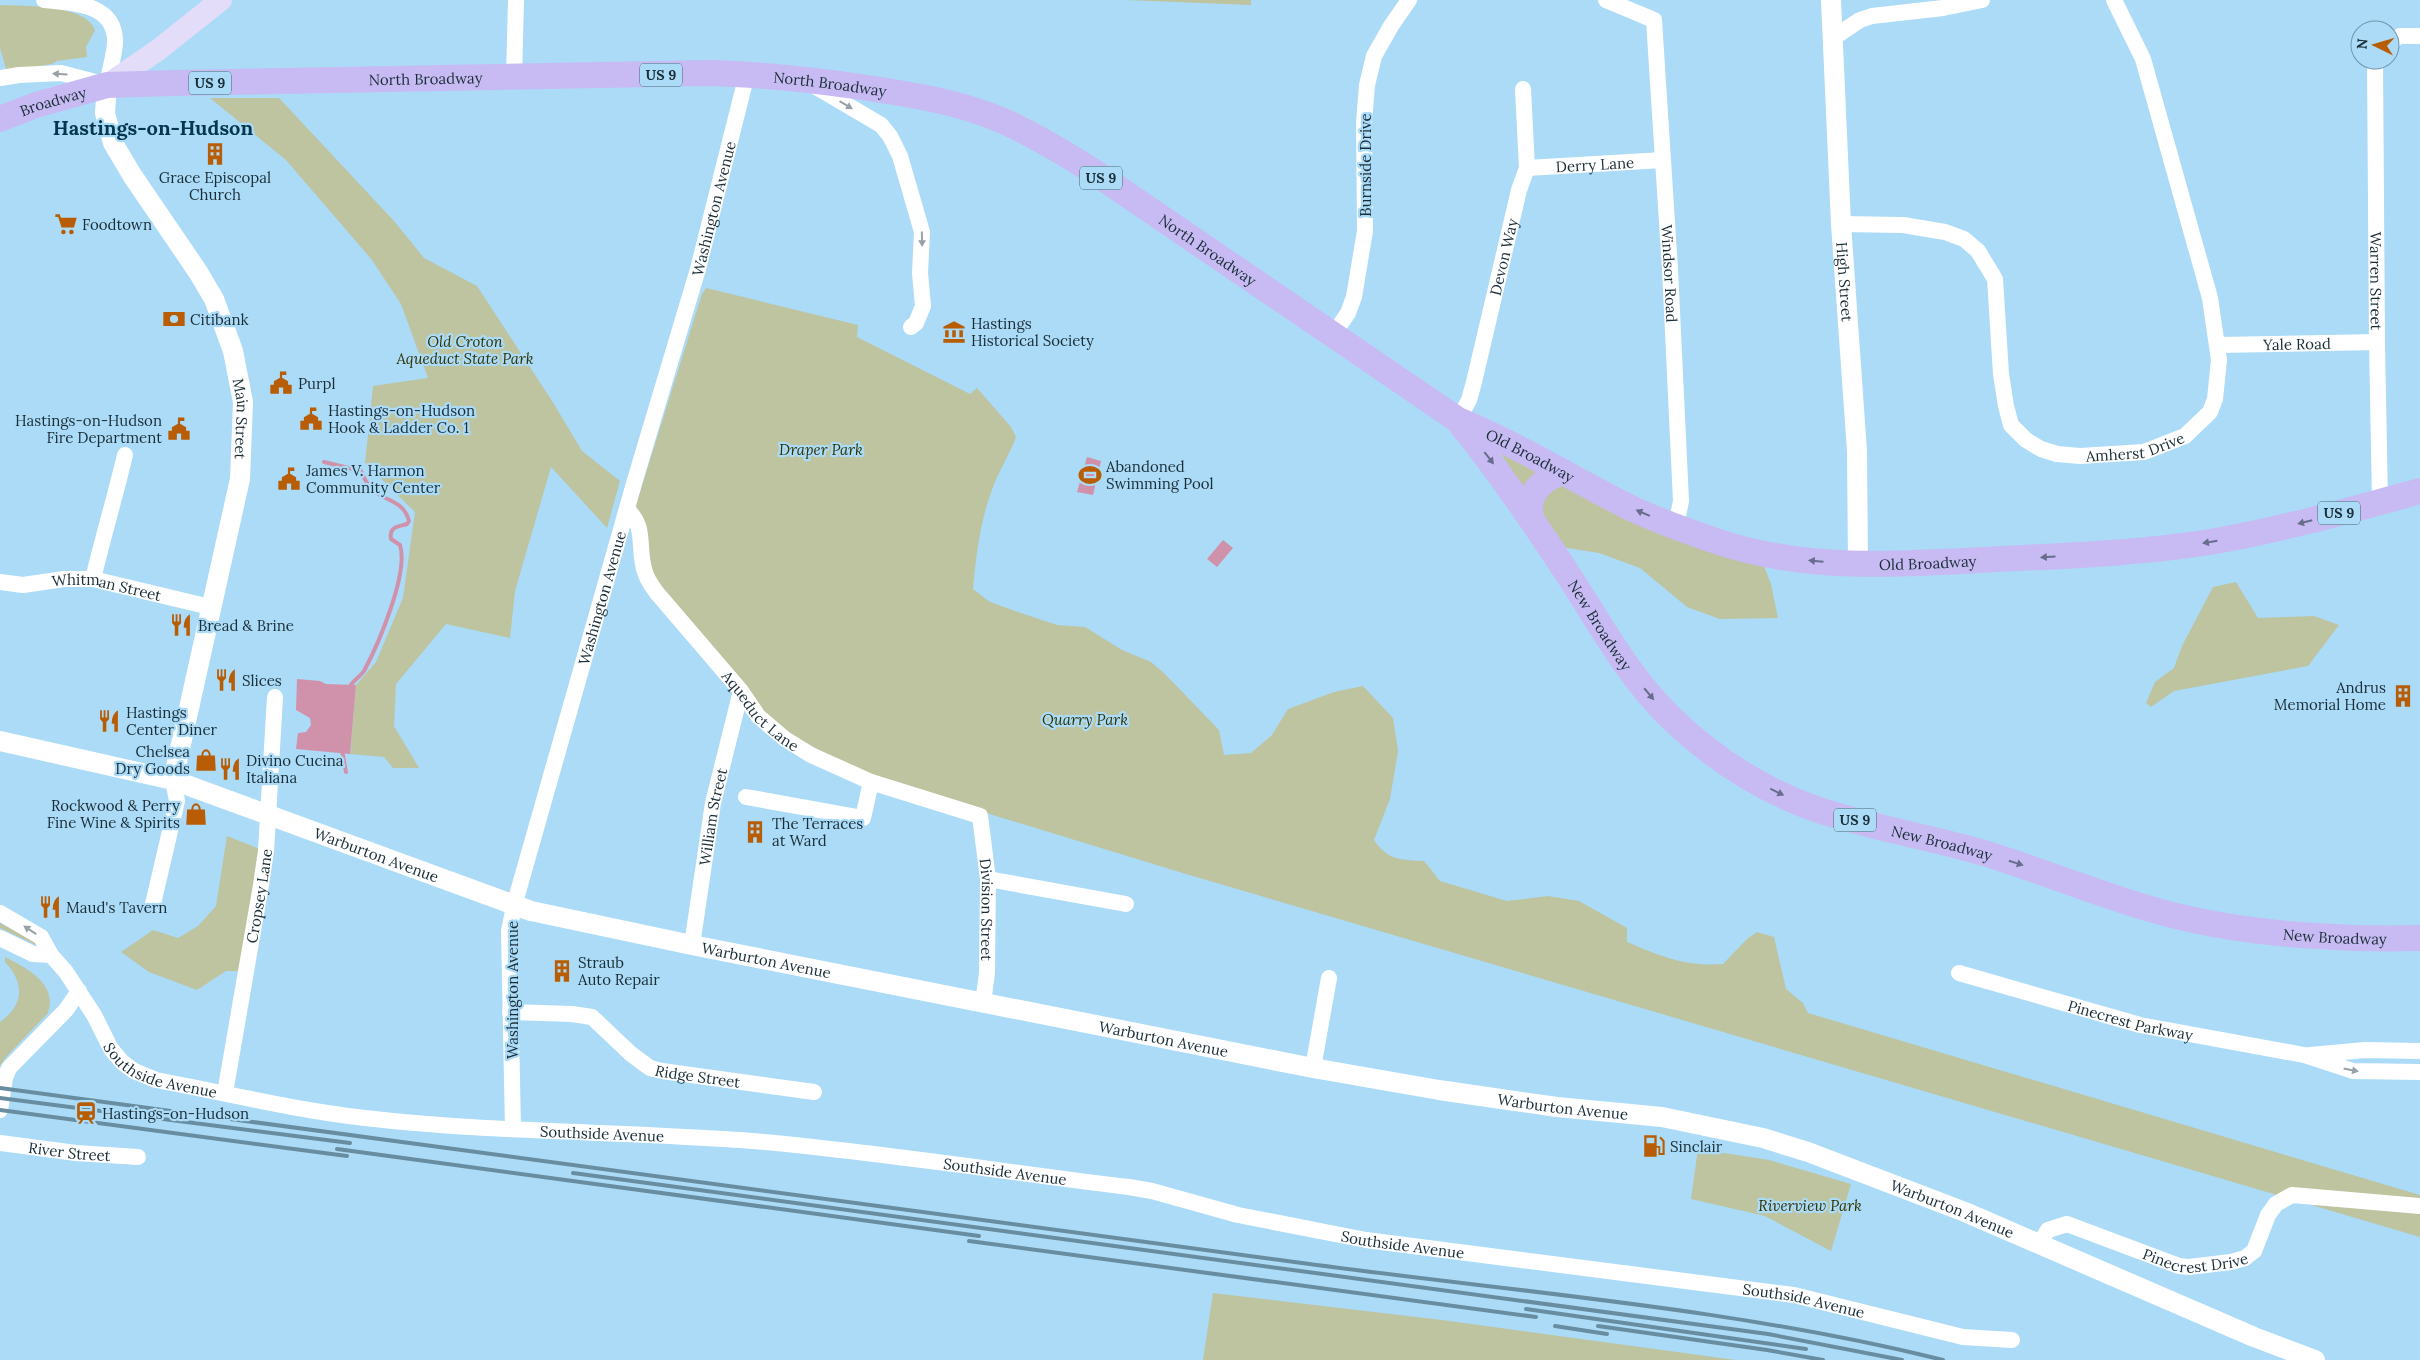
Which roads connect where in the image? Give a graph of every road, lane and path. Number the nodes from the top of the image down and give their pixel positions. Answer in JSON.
{"nodes":[{"id":1,"x":44,"y":0,"type":"edge"},
{"id":2,"x":221,"y":0,"type":"edge"},
{"id":3,"x":516,"y":0,"type":"edge"},
{"id":4,"x":1409,"y":0,"type":"edge"},
{"id":5,"x":1606,"y":0,"type":"edge"},
{"id":6,"x":1831,"y":0,"type":"edge"},
{"id":7,"x":1982,"y":0,"type":"edge"},
{"id":8,"x":2114,"y":0,"type":"edge"},
{"id":9,"x":2400,"y":36,"type":"edge"},
{"id":10,"x":2420,"y":36,"type":"edge"},
{"id":11,"x":1833,"y":38,"type":"junction"},
{"id":12,"x":2375,"y":70,"type":"edge"},
{"id":13,"x":747,"y":74,"type":"junction"},
{"id":14,"x":0,"y":78,"type":"edge"},
{"id":15,"x":514,"y":78,"type":"junction"},
{"id":16,"x":805,"y":79,"type":"junction"},
{"id":17,"x":107,"y":85,"type":"junction"},
{"id":18,"x":1523,"y":89,"type":"dead end"},
{"id":19,"x":0,"y":119,"type":"edge"},
{"id":20,"x":1663,"y":160,"type":"junction"},
{"id":21,"x":1527,"y":168,"type":"junction"},
{"id":22,"x":1841,"y":224,"type":"junction"},
{"id":23,"x":911,"y":327,"type":"dead end"},
{"id":24,"x":1333,"y":335,"type":"junction"},
{"id":25,"x":2376,"y":342,"type":"junction"},
{"id":26,"x":2217,"y":345,"type":"junction"},
{"id":27,"x":1458,"y":420,"type":"junction"},
{"id":28,"x":124,"y":455,"type":"dead end"},
{"id":29,"x":1563,"y":472,"type":"junction"},
{"id":30,"x":2420,"y":491,"type":"edge"},
{"id":31,"x":2380,"y":502,"type":"junction"},
{"id":32,"x":627,"y":510,"type":"junction"},
{"id":33,"x":1531,"y":518,"type":"junction"},
{"id":34,"x":1676,"y":526,"type":"junction"},
{"id":35,"x":1858,"y":564,"type":"junction"},
{"id":36,"x":93,"y":579,"type":"junction"},
{"id":37,"x":0,"y":582,"type":"edge"},
{"id":38,"x":210,"y":607,"type":"junction"},
{"id":39,"x":740,"y":690,"type":"junction"},
{"id":40,"x":275,"y":696,"type":"dead end"},
{"id":41,"x":0,"y":741,"type":"edge"},
{"id":42,"x":173,"y":780,"type":"junction"},
{"id":43,"x":871,"y":782,"type":"junction"},
{"id":44,"x":746,"y":797,"type":"dead end"},
{"id":45,"x":980,"y":816,"type":"joint"},
{"id":46,"x":988,"y":879,"type":"junction"},
{"id":47,"x":153,"y":904,"type":"dead end"},
{"id":48,"x":1126,"y":904,"type":"dead end"},
{"id":49,"x":514,"y":906,"type":"junction"},
{"id":50,"x":0,"y":913,"type":"edge"},
{"id":51,"x":0,"y":938,"type":"edge"},
{"id":52,"x":2420,"y":938,"type":"edge"},
{"id":53,"x":692,"y":945,"type":"junction"},
{"id":54,"x":51,"y":955,"type":"junction"},
{"id":55,"x":1959,"y":973,"type":"dead end"},
{"id":56,"x":1329,"y":978,"type":"dead end"},
{"id":57,"x":79,"y":991,"type":"junction"},
{"id":58,"x":984,"y":1003,"type":"junction"},
{"id":59,"x":510,"y":1012,"type":"junction"},
{"id":60,"x":2420,"y":1051,"type":"edge"},
{"id":61,"x":2304,"y":1055,"type":"junction"},
{"id":62,"x":1313,"y":1068,"type":"junction"},
{"id":63,"x":2420,"y":1072,"type":"edge"},
{"id":64,"x":814,"y":1092,"type":"dead end"},
{"id":65,"x":225,"y":1093,"type":"junction"},
{"id":66,"x":0,"y":1110,"type":"edge"},
{"id":67,"x":513,"y":1129,"type":"junction"},
{"id":68,"x":0,"y":1143,"type":"edge"},
{"id":69,"x":138,"y":1157,"type":"dead end"},
{"id":70,"x":2420,"y":1206,"type":"edge"},
{"id":71,"x":2039,"y":1244,"type":"junction"},
{"id":72,"x":2012,"y":1340,"type":"dead end"},
{"id":73,"x":2315,"y":1360,"type":"edge"}],
"edges":[{"from":1,"to":17,"type":"street"},
{"from":2,"to":17,"type":"main road"},
{"from":3,"to":15,"type":"street"},
{"from":4,"to":24,"type":"street","name":"Burnside Drive"},
{"from":5,"to":20,"type":"street","name":"Windsor Road"},
{"from":6,"to":11,"type":"street","name":"High Street"},
{"from":7,"to":11,"type":"street"},
{"from":8,"to":26,"type":"street","name":"Amherst Drive"},
{"from":9,"to":10,"type":"street"},
{"from":11,"to":22,"type":"street","name":"High Street"},
{"from":12,"to":25,"type":"street","name":"Warren Street"},
{"from":13,"to":15,"type":"main road","name":"North Broadway","number":"US 9"},
{"from":13,"to":16,"type":"main road","name":"North Broadway","number":"US 9"},
{"from":13,"to":32,"type":"street","name":"Washington Avenue"},
{"from":17,"to":14,"type":"street","one_way":true},
{"from":15,"to":17,"type":"main road","name":"North Broadway","number":"US 9"},
{"from":16,"to":23,"type":"street","one_way":true},
{"from":16,"to":24,"type":"main road","name":"North Broadway","number":"US 9"},
{"from":17,"to":19,"type":"main road","name":"Broadway","number":"US 9"},
{"from":17,"to":38,"type":"street","name":"Main Street"},
{"from":18,"to":21,"type":"street","name":"Devon Way"},
{"from":20,"to":21,"type":"street","name":"Derry Lane"},
{"from":20,"to":34,"type":"street","name":"Windsor Road"},
{"from":21,"to":27,"type":"street","name":"Devon Way"},
{"from":22,"to":26,"type":"street","name":"Amherst Drive"},
{"from":22,"to":35,"type":"street","name":"High Street"},
{"from":24,"to":27,"type":"main road","name":"North Broadway","number":"US 9"},
{"from":25,"to":26,"type":"street","name":"Yale Road"},
{"from":25,"to":31,"type":"street","name":"Warren Street"},
{"from":27,"to":29,"type":"main road","name":"Old Broadway","number":"US 9"},
{"from":27,"to":33,"type":"main road","name":"New Broadway","number":"US 9","one_way":true},
{"from":28,"to":36,"type":"street"},
{"from":29,"to":33,"type":"main road"},
{"from":34,"to":29,"type":"main road","name":"Old Broadway","number":"US 9","one_way":true},
{"from":30,"to":31,"type":"main road","name":"Old Broadway","number":"US 9"},
{"from":31,"to":35,"type":"main road","name":"Old Broadway","number":"US 9","one_way":true},
{"from":32,"to":39,"type":"street","name":"Aqueduct Lane"},
{"from":32,"to":49,"type":"street","name":"Washington Avenue"},
{"from":33,"to":52,"type":"main road","name":"New Broadway","number":"US 9","one_way":true},
{"from":35,"to":34,"type":"main road","name":"Old Broadway","number":"US 9","one_way":true},
{"from":36,"to":37,"type":"street","name":"Whitman Street"},
{"from":36,"to":38,"type":"street","name":"Whitman Street"},
{"from":38,"to":42,"type":"street","name":"Main Street"},
{"from":39,"to":43,"type":"street","name":"Aqueduct Lane"},
{"from":39,"to":53,"type":"street","name":"William Street"},
{"from":40,"to":65,"type":"street","name":"Cropsey Lane"},
{"from":41,"to":42,"type":"street","name":"Warburton Avenue"},
{"from":42,"to":47,"type":"street"},
{"from":42,"to":49,"type":"street","name":"Warburton Avenue"},
{"from":43,"to":44,"type":"street"},
{"from":43,"to":45,"type":"street","name":"Aqueduct Lane"},
{"from":45,"to":46,"type":"street","name":"Division Street"},
{"from":46,"to":48,"type":"street"},
{"from":46,"to":58,"type":"street","name":"Division Street"},
{"from":49,"to":53,"type":"street","name":"Warburton Avenue"},
{"from":49,"to":59,"type":"street","name":"Washington Avenue"},
{"from":54,"to":50,"type":"street","name":"Southside Avenue","one_way":true},
{"from":51,"to":54,"type":"street"},
{"from":53,"to":58,"type":"street","name":"Warburton Avenue"},
{"from":54,"to":57,"type":"street","name":"Southside Avenue"},
{"from":55,"to":61,"type":"street","name":"Pinecrest Parkway"},
{"from":56,"to":62,"type":"street"},
{"from":57,"to":65,"type":"street","name":"Southside Avenue"},
{"from":57,"to":66,"type":"street"},
{"from":58,"to":62,"type":"street","name":"Warburton Avenue"},
{"from":59,"to":64,"type":"street","name":"Ridge Street"},
{"from":59,"to":67,"type":"street","name":"Washington Avenue"},
{"from":60,"to":61,"type":"street","name":"Pinecrest Parkway"},
{"from":61,"to":63,"type":"street","name":"Pinecrest Parkway","one_way":true},
{"from":62,"to":71,"type":"street","name":"Warburton Avenue"},
{"from":65,"to":67,"type":"street","name":"Southside Avenue"},
{"from":67,"to":72,"type":"street","name":"Southside Avenue"},
{"from":68,"to":69,"type":"street","name":"River Street"},
{"from":70,"to":71,"type":"street","name":"Pinecrest Drive"},
{"from":71,"to":73,"type":"street","name":"Warburton Avenue"}]}
